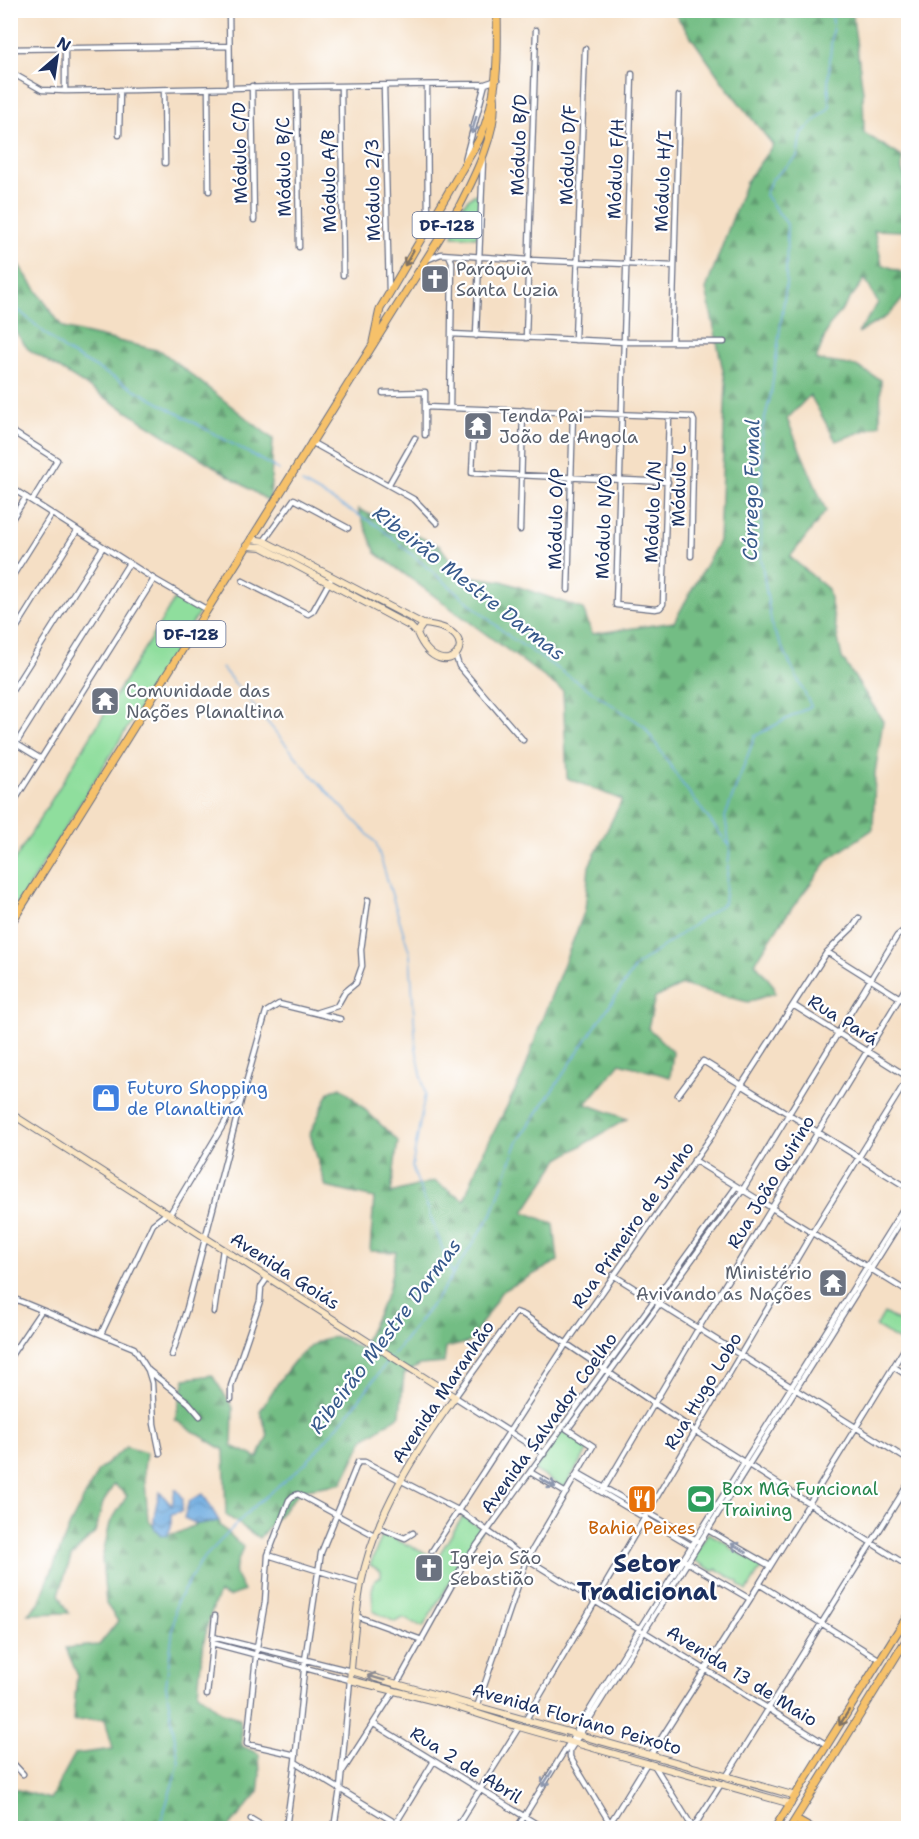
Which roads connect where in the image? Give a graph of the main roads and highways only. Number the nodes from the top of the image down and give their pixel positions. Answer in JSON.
{"nodes":[{"id":1,"x":497,"y":10,"type":"edge"},
{"id":2,"x":494,"y":95,"type":"junction"},
{"id":3,"x":452,"y":185,"type":"junction"},
{"id":4,"x":465,"y":194,"type":"junction"},
{"id":5,"x":389,"y":294,"type":"junction"},
{"id":6,"x":400,"y":302,"type":"junction"},
{"id":7,"x":372,"y":344,"type":"junction"},
{"id":8,"x":10,"y":925,"type":"edge"},
{"id":9,"x":909,"y":1616,"type":"edge"},
{"id":10,"x":909,"y":1637,"type":"edge"},
{"id":11,"x":865,"y":1685,"type":"junction"},
{"id":12,"x":873,"y":1694,"type":"junction"},
{"id":13,"x":856,"y":1699,"type":"junction"},
{"id":14,"x":867,"y":1704,"type":"junction"},
{"id":15,"x":812,"y":1770,"type":"junction"},
{"id":16,"x":822,"y":1776,"type":"junction"},
{"id":17,"x":804,"y":1784,"type":"junction"},
{"id":18,"x":814,"y":1790,"type":"junction"},
{"id":19,"x":796,"y":1820,"type":"junction"},
{"id":20,"x":775,"y":1828,"type":"edge"},
{"id":21,"x":790,"y":1828,"type":"edge"},
{"id":22,"x":810,"y":1828,"type":"edge"}],
"edges":[{"from":1,"to":2,"type":"main road","name":"DF-128","number":"DF-128"},
{"from":2,"to":3,"type":"main road","name":"DF-128","number":"DF-128"},
{"from":2,"to":4,"type":"main road","name":"DF-128","number":"DF-128"},
{"from":3,"to":4,"type":"main road"},
{"from":3,"to":5,"type":"main road","name":"DF-128","number":"DF-128","one_way":true},
{"from":4,"to":6,"type":"main road","name":"DF-128","number":"DF-128"},
{"from":5,"to":6,"type":"main road"},
{"from":5,"to":7,"type":"main road","name":"DF-128","number":"DF-128"},
{"from":6,"to":7,"type":"main road","name":"DF-128","number":"DF-128"},
{"from":7,"to":8,"type":"main road","name":"DF-128","number":"DF-128"},
{"from":9,"to":11,"type":"main road"},
{"from":10,"to":12,"type":"main road"},
{"from":11,"to":12,"type":"main road"},
{"from":11,"to":13,"type":"main road"},
{"from":12,"to":14,"type":"main road"},
{"from":13,"to":14,"type":"main road"},
{"from":13,"to":15,"type":"main road","one_way":true},
{"from":14,"to":16,"type":"main road"},
{"from":15,"to":16,"type":"main road"},
{"from":15,"to":17,"type":"main road"},
{"from":16,"to":18,"type":"main road"},
{"from":17,"to":18,"type":"main road"},
{"from":17,"to":20,"type":"main road"},
{"from":18,"to":19,"type":"main road"},
{"from":19,"to":21,"type":"main road"},
{"from":19,"to":22,"type":"main road"}]}
